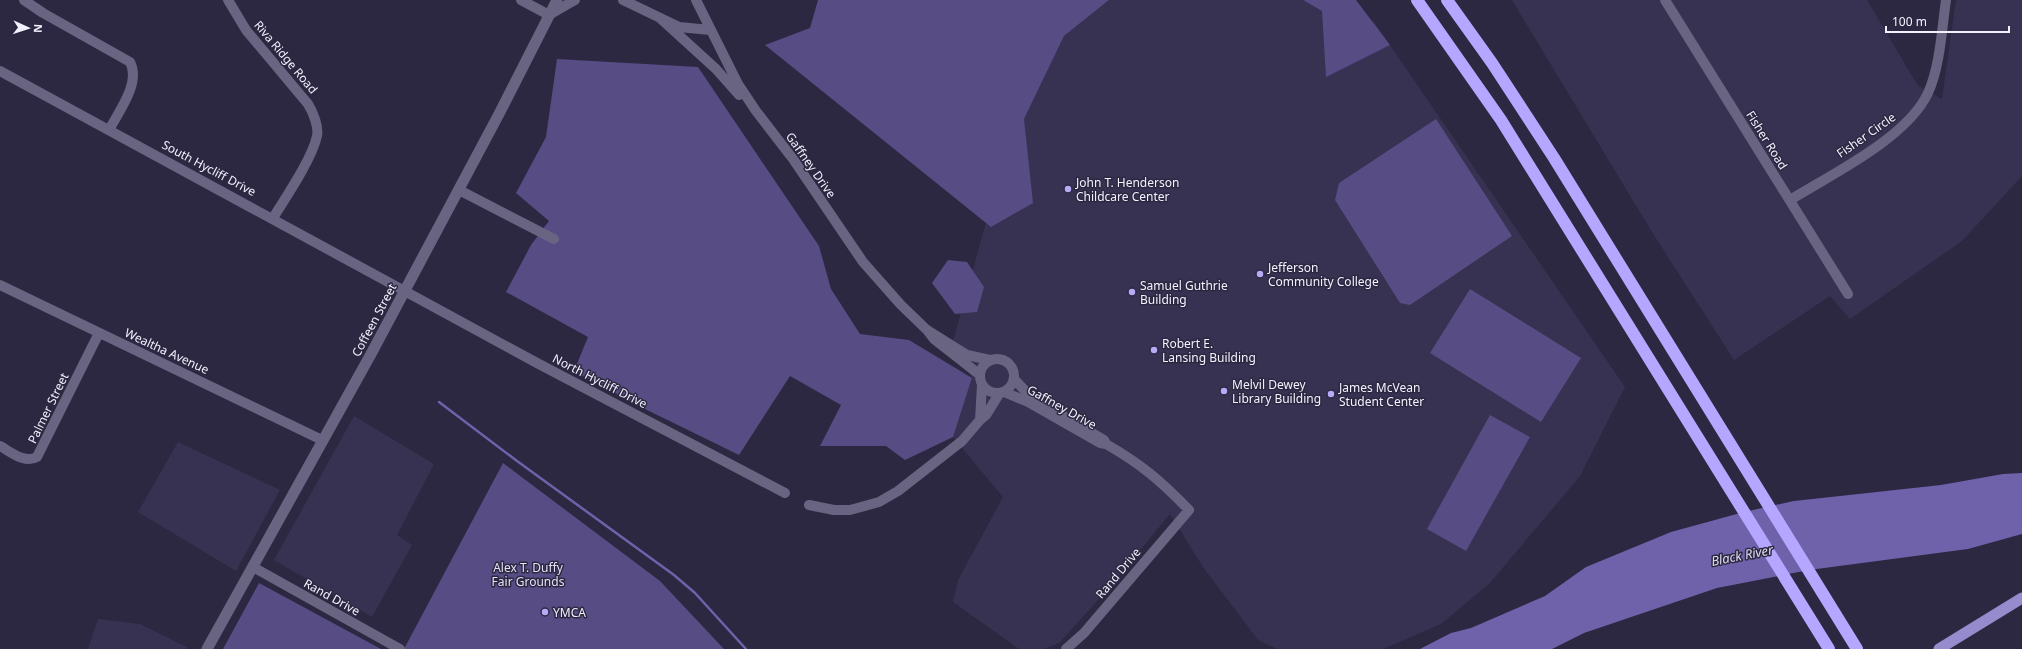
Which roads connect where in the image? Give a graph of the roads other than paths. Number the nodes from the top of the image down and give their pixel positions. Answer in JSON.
{"nodes":[{"id":1,"x":24,"y":0,"type":"edge"},
{"id":2,"x":228,"y":0,"type":"edge"},
{"id":3,"x":521,"y":0,"type":"edge"},
{"id":4,"x":557,"y":0,"type":"edge"},
{"id":5,"x":575,"y":0,"type":"edge"},
{"id":6,"x":623,"y":0,"type":"edge"},
{"id":7,"x":696,"y":0,"type":"edge"},
{"id":8,"x":1416,"y":0,"type":"edge"},
{"id":9,"x":1447,"y":0,"type":"edge"},
{"id":10,"x":1665,"y":0,"type":"edge"},
{"id":11,"x":1946,"y":0,"type":"edge"},
{"id":12,"x":549,"y":15,"type":"junction"},
{"id":13,"x":660,"y":18,"type":"junction"},
{"id":14,"x":710,"y":30,"type":"junction"},
{"id":15,"x":0,"y":71,"type":"edge"},
{"id":16,"x":756,"y":111,"type":"junction"},
{"id":17,"x":109,"y":130,"type":"junction"},
{"id":18,"x":459,"y":190,"type":"junction"},
{"id":19,"x":1790,"y":200,"type":"junction"},
{"id":20,"x":273,"y":218,"type":"junction"},
{"id":21,"x":554,"y":239,"type":"dead end"},
{"id":22,"x":0,"y":285,"type":"edge"},
{"id":23,"x":405,"y":290,"type":"junction"},
{"id":24,"x":1848,"y":294,"type":"dead end"},
{"id":25,"x":927,"y":330,"type":"junction"},
{"id":26,"x":99,"y":333,"type":"junction"},
{"id":27,"x":990,"y":360,"type":"junction"},
{"id":28,"x":1014,"y":379,"type":"junction"},
{"id":29,"x":981,"y":380,"type":"junction"},
{"id":30,"x":1002,"y":393,"type":"junction"},
{"id":31,"x":980,"y":420,"type":"junction"},
{"id":32,"x":322,"y":440,"type":"junction"},
{"id":33,"x":1106,"y":444,"type":"junction"},
{"id":34,"x":0,"y":446,"type":"edge"},
{"id":35,"x":785,"y":493,"type":"dead end"},
{"id":36,"x":809,"y":505,"type":"dead end"},
{"id":37,"x":1188,"y":510,"type":"joint"},
{"id":38,"x":253,"y":567,"type":"junction"},
{"id":39,"x":2022,"y":598,"type":"edge"},
{"id":40,"x":207,"y":649,"type":"edge"},
{"id":41,"x":400,"y":649,"type":"edge"},
{"id":42,"x":1066,"y":649,"type":"edge"},
{"id":43,"x":1829,"y":649,"type":"edge"},
{"id":44,"x":1857,"y":649,"type":"edge"},
{"id":45,"x":1939,"y":649,"type":"edge"}],
"edges":[{"from":1,"to":17,"type":"street"},
{"from":2,"to":20,"type":"street","name":"Riva Ridge Road"},
{"from":3,"to":12,"type":"street"},
{"from":4,"to":12,"type":"main road","name":"Coffeen Street"},
{"from":5,"to":12,"type":"street"},
{"from":6,"to":13,"type":"street"},
{"from":7,"to":14,"type":"street","name":"Gaffney Drive"},
{"from":8,"to":43,"type":"highway"},
{"from":9,"to":44,"type":"highway"},
{"from":10,"to":19,"type":"street","name":"Fisher Road"},
{"from":11,"to":19,"type":"street","name":"Fisher Circle"},
{"from":12,"to":18,"type":"main road","name":"Coffeen Street"},
{"from":13,"to":14,"type":"street"},
{"from":13,"to":16,"type":"street"},
{"from":14,"to":16,"type":"street","name":"Gaffney Drive"},
{"from":15,"to":17,"type":"street","name":"South Hycliff Drive"},
{"from":16,"to":25,"type":"street","name":"Gaffney Drive"},
{"from":17,"to":20,"type":"street","name":"South Hycliff Drive"},
{"from":18,"to":21,"type":"street"},
{"from":18,"to":23,"type":"main road","name":"Coffeen Street"},
{"from":19,"to":24,"type":"street","name":"Fisher Road"},
{"from":20,"to":23,"type":"street","name":"South Hycliff Drive"},
{"from":22,"to":26,"type":"street","name":"Wealtha Avenue"},
{"from":23,"to":32,"type":"main road","name":"Coffeen Street"},
{"from":23,"to":35,"type":"street","name":"North Hycliff Drive"},
{"from":25,"to":27,"type":"street","name":"Gaffney Drive"},
{"from":25,"to":29,"type":"street","name":"Gaffney Drive"},
{"from":26,"to":32,"type":"street","name":"Wealtha Avenue"},
{"from":26,"to":34,"type":"street","name":"Palmer Street"},
{"from":27,"to":28,"type":"street"},
{"from":27,"to":29,"type":"street"},
{"from":28,"to":30,"type":"street"},
{"from":28,"to":33,"type":"street","name":"Gaffney Drive"},
{"from":29,"to":30,"type":"street"},
{"from":29,"to":31,"type":"street"},
{"from":30,"to":31,"type":"street"},
{"from":30,"to":33,"type":"street","name":"Gaffney Drive"},
{"from":31,"to":36,"type":"street"},
{"from":32,"to":38,"type":"main road","name":"Coffeen Street"},
{"from":33,"to":37,"type":"street","name":"Gaffney Drive"},
{"from":37,"to":42,"type":"street","name":"Rand Drive"},
{"from":38,"to":40,"type":"main road","name":"Coffeen Street"},
{"from":38,"to":41,"type":"street","name":"Rand Drive"},
{"from":39,"to":45,"type":"main road"}]}
